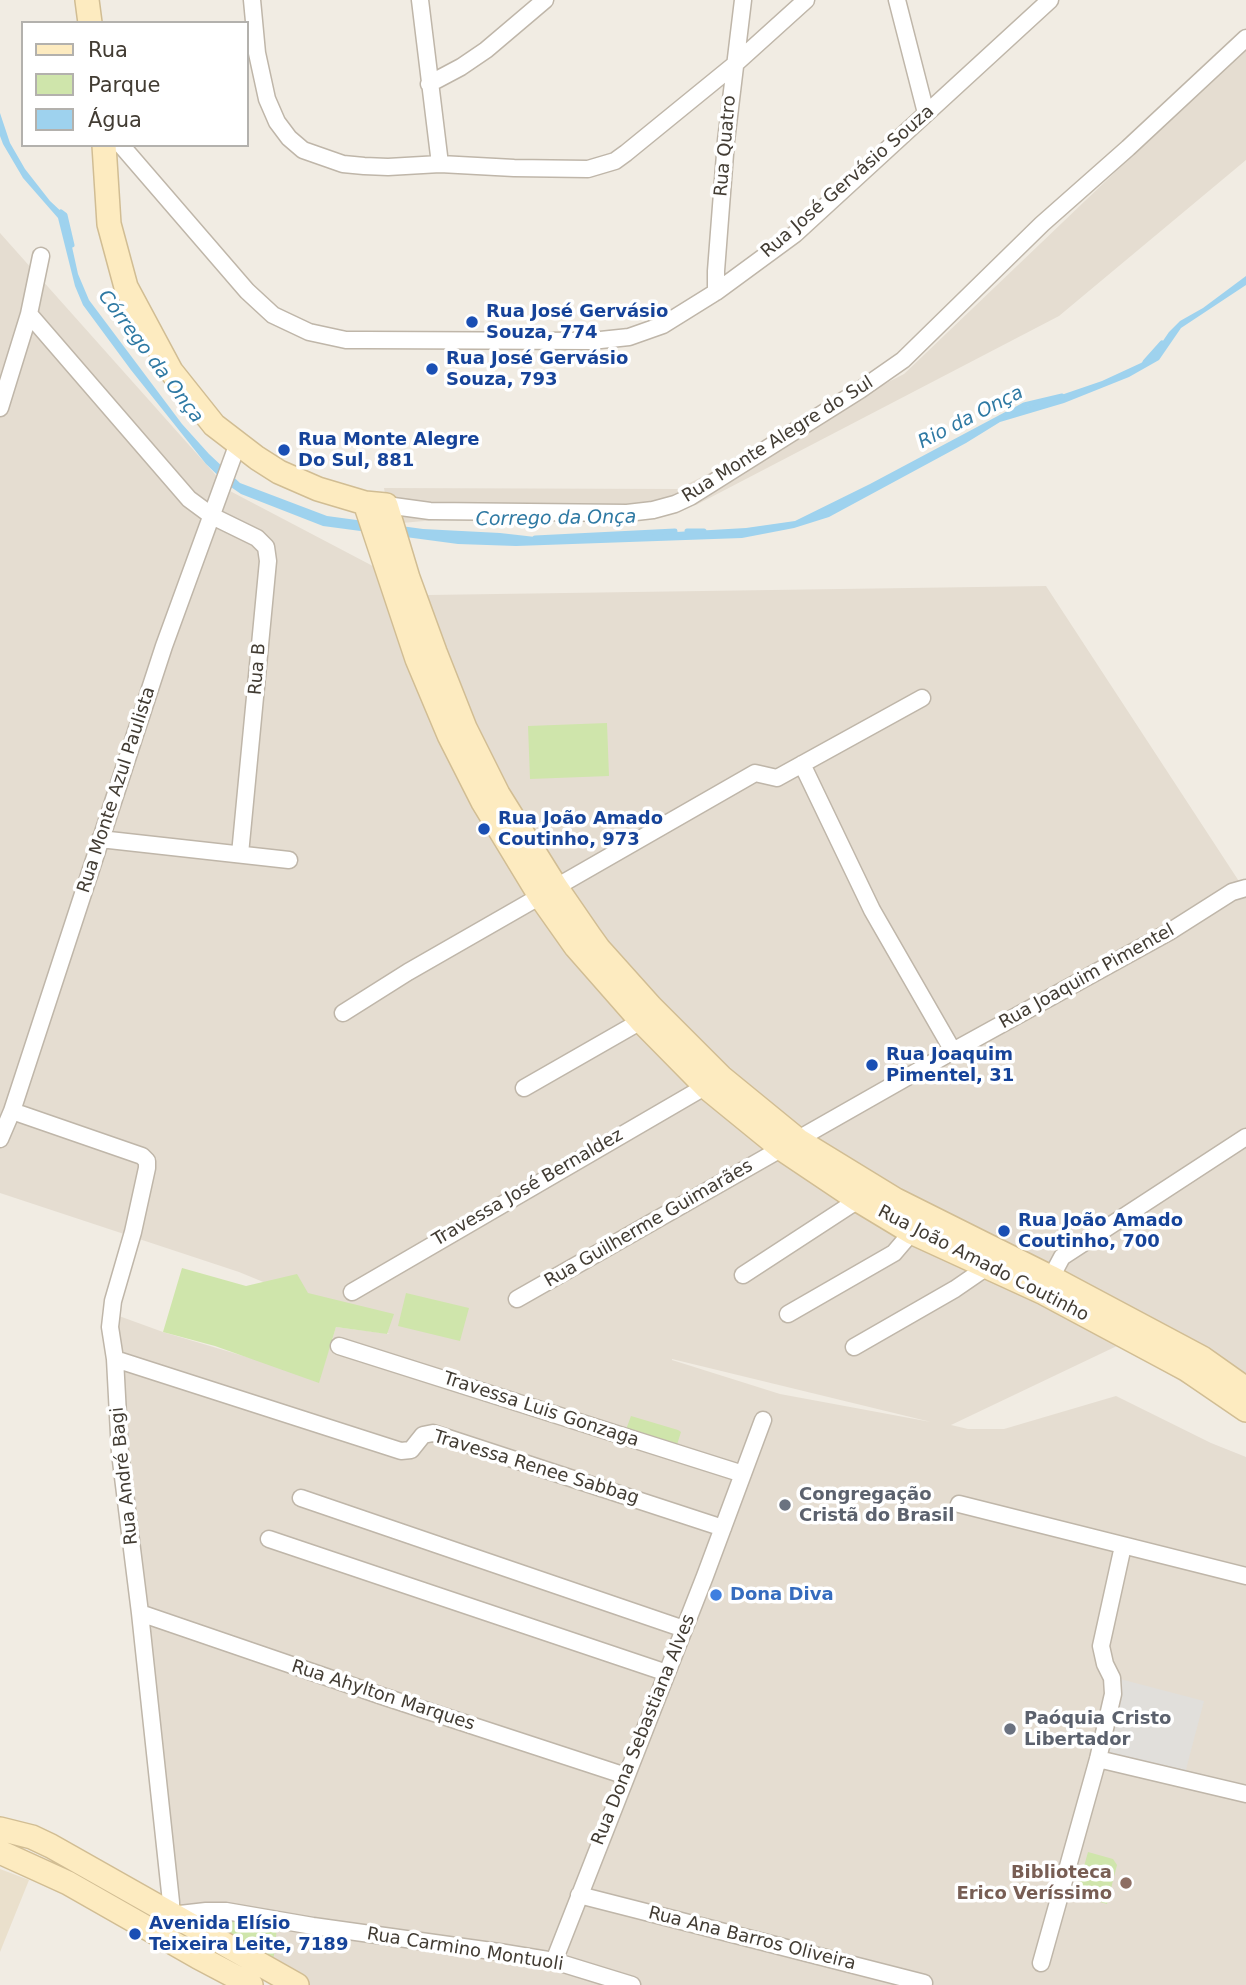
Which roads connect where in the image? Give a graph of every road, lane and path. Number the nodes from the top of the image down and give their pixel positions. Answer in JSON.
{"nodes":[{"id":1,"x":87,"y":0,"type":"edge"},
{"id":2,"x":251,"y":0,"type":"edge"},
{"id":3,"x":419,"y":0,"type":"edge"},
{"id":4,"x":545,"y":0,"type":"edge"},
{"id":5,"x":743,"y":0,"type":"edge"},
{"id":6,"x":806,"y":0,"type":"edge"},
{"id":7,"x":897,"y":0,"type":"edge"},
{"id":8,"x":1050,"y":0,"type":"edge"},
{"id":9,"x":90,"y":21,"type":"edge"},
{"id":10,"x":1246,"y":38,"type":"edge"},
{"id":11,"x":734,"y":65,"type":"junction"},
{"id":12,"x":429,"y":85,"type":"junction"},
{"id":13,"x":926,"y":113,"type":"junction"},
{"id":14,"x":104,"y":147,"type":"edge"},
{"id":15,"x":123,"y":147,"type":"edge"},
{"id":16,"x":440,"y":164,"type":"junction"},
{"id":17,"x":41,"y":256,"type":"dead end"},
{"id":18,"x":716,"y":292,"type":"junction"},
{"id":19,"x":29,"y":314,"type":"junction"},
{"id":20,"x":0,"y":408,"type":"edge"},
{"id":21,"x":238,"y":443,"type":"junction"},
{"id":22,"x":375,"y":504,"type":"junction"},
{"id":23,"x":213,"y":511,"type":"junction"},
{"id":24,"x":922,"y":698,"type":"dead end"},
{"id":25,"x":802,"y":764,"type":"junction"},
{"id":26,"x":100,"y":839,"type":"junction"},
{"id":27,"x":240,"y":854,"type":"junction"},
{"id":28,"x":289,"y":860,"type":"dead end"},
{"id":29,"x":1246,"y":888,"type":"edge"},
{"id":30,"x":548,"y":892,"type":"junction"},
{"id":31,"x":343,"y":1013,"type":"dead end"},
{"id":32,"x":641,"y":1021,"type":"junction"},
{"id":33,"x":953,"y":1051,"type":"junction"},
{"id":34,"x":713,"y":1082,"type":"junction"},
{"id":35,"x":524,"y":1088,"type":"dead end"},
{"id":36,"x":12,"y":1111,"type":"junction"},
{"id":37,"x":1246,"y":1138,"type":"edge"},
{"id":38,"x":0,"y":1139,"type":"edge"},
{"id":39,"x":790,"y":1144,"type":"junction"},
{"id":40,"x":858,"y":1200,"type":"junction"},
{"id":41,"x":919,"y":1223,"type":"junction"},
{"id":42,"x":987,"y":1267,"type":"junction"},
{"id":43,"x":743,"y":1275,"type":"dead end"},
{"id":44,"x":1047,"y":1285,"type":"junction"},
{"id":45,"x":352,"y":1292,"type":"dead end"},
{"id":46,"x":517,"y":1299,"type":"dead end"},
{"id":47,"x":788,"y":1314,"type":"dead end"},
{"id":48,"x":339,"y":1346,"type":"dead end"},
{"id":49,"x":853,"y":1347,"type":"dead end"},
{"id":50,"x":116,"y":1359,"type":"junction"},
{"id":51,"x":1246,"y":1389,"type":"edge"},
{"id":52,"x":1246,"y":1410,"type":"edge"},
{"id":53,"x":763,"y":1420,"type":"dead end"},
{"id":54,"x":743,"y":1474,"type":"junction"},
{"id":55,"x":301,"y":1498,"type":"dead end"},
{"id":56,"x":959,"y":1504,"type":"dead end"},
{"id":57,"x":723,"y":1528,"type":"junction"},
{"id":58,"x":269,"y":1539,"type":"dead end"},
{"id":59,"x":1123,"y":1546,"type":"junction"},
{"id":60,"x":1246,"y":1576,"type":"edge"},
{"id":61,"x":140,"y":1613,"type":"junction"},
{"id":62,"x":684,"y":1629,"type":"junction"},
{"id":63,"x":667,"y":1673,"type":"junction"},
{"id":64,"x":1098,"y":1759,"type":"junction"},
{"id":65,"x":626,"y":1776,"type":"junction"},
{"id":66,"x":1246,"y":1794,"type":"edge"},
{"id":67,"x":0,"y":1829,"type":"edge"},
{"id":68,"x":0,"y":1852,"type":"edge"},
{"id":69,"x":579,"y":1895,"type":"junction"},
{"id":70,"x":166,"y":1925,"type":"junction"},
{"id":71,"x":224,"y":1943,"type":"junction"},
{"id":72,"x":554,"y":1961,"type":"junction"},
{"id":73,"x":1041,"y":1963,"type":"dead end"},
{"id":74,"x":214,"y":1975,"type":"edge"},
{"id":75,"x":924,"y":1983,"type":"dead end"},
{"id":76,"x":251,"y":1985,"type":"edge"},
{"id":77,"x":297,"y":1985,"type":"edge"},
{"id":78,"x":632,"y":1985,"type":"edge"}],
"edges":[{"from":1,"to":9,"type":"street"},
{"from":2,"to":16,"type":"street"},
{"from":3,"to":12,"type":"street"},
{"from":4,"to":12,"type":"street"},
{"from":5,"to":11,"type":"street","name":"Rua Quatro"},
{"from":6,"to":11,"type":"street"},
{"from":7,"to":13,"type":"street"},
{"from":8,"to":13,"type":"street","name":"Rua José Gervásio Souza"},
{"from":10,"to":22,"type":"street","name":"Rua Monte Alegre do Sul"},
{"from":11,"to":16,"type":"street"},
{"from":11,"to":18,"type":"street","name":"Rua Quatro"},
{"from":12,"to":16,"type":"street"},
{"from":13,"to":18,"type":"street","name":"Rua José Gervásio Souza"},
{"from":14,"to":21,"type":"street","name":"Rua Monte Alegre do Sul"},
{"from":15,"to":18,"type":"street","name":"Rua José Gervásio Souza"},
{"from":17,"to":19,"type":"street"},
{"from":19,"to":20,"type":"street"},
{"from":19,"to":23,"type":"street","name":"Rua B"},
{"from":21,"to":22,"type":"street","name":"Rua Monte Alegre do Sul"},
{"from":21,"to":23,"type":"street","name":"Rua Monte Azul Paulista"},
{"from":22,"to":30,"type":"street","name":"Rua João Amado Coutinho"},
{"from":23,"to":26,"type":"street","name":"Rua Monte Azul Paulista"},
{"from":23,"to":27,"type":"street","name":"Rua B"},
{"from":24,"to":25,"type":"street"},
{"from":25,"to":30,"type":"street"},
{"from":25,"to":33,"type":"street"},
{"from":26,"to":27,"type":"street"},
{"from":26,"to":36,"type":"street","name":"Rua Monte Azul Paulista"},
{"from":27,"to":28,"type":"street"},
{"from":29,"to":33,"type":"street","name":"Rua Joaquim Pimentel"},
{"from":30,"to":31,"type":"street"},
{"from":30,"to":32,"type":"street","name":"Rua João Amado Coutinho"},
{"from":30,"to":34,"type":"street","name":"Rua João Amado Coutinho"},
{"from":32,"to":34,"type":"street","name":"Rua João Amado Coutinho"},
{"from":32,"to":35,"type":"street"},
{"from":33,"to":39,"type":"street","name":"Rua Joaquim Pimentel"},
{"from":34,"to":39,"type":"street","name":"Rua João Amado Coutinho"},
{"from":34,"to":45,"type":"street","name":"Travessa José Bernaldez"},
{"from":36,"to":38,"type":"street","name":"Rua Monte Azul Paulista"},
{"from":36,"to":50,"type":"street","name":"Rua André Bagi"},
{"from":37,"to":44,"type":"street"},
{"from":39,"to":40,"type":"street","name":"Rua João Amado Coutinho"},
{"from":39,"to":41,"type":"street","name":"Rua João Amado Coutinho"},
{"from":39,"to":46,"type":"street","name":"Rua Guilherme Guimarães"},
{"from":40,"to":41,"type":"street","name":"Rua João Amado Coutinho"},
{"from":40,"to":43,"type":"street"},
{"from":41,"to":42,"type":"street","name":"Rua João Amado Coutinho"},
{"from":41,"to":44,"type":"street","name":"Rua João Amado Coutinho"},
{"from":41,"to":47,"type":"street"},
{"from":42,"to":44,"type":"street","name":"Rua João Amado Coutinho"},
{"from":42,"to":49,"type":"street"},
{"from":44,"to":51,"type":"street","name":"Rua João Amado Coutinho"},
{"from":44,"to":52,"type":"street","name":"Rua João Amado Coutinho"},
{"from":48,"to":54,"type":"street","name":"Travessa Luis Gonzaga"},
{"from":50,"to":57,"type":"street","name":"Travessa Renee Sabbag"},
{"from":50,"to":61,"type":"street","name":"Rua André Bagi"},
{"from":53,"to":54,"type":"street","name":"Rua Dona Sebastiana Alves"},
{"from":54,"to":57,"type":"street","name":"Rua Dona Sebastiana Alves"},
{"from":55,"to":62,"type":"street"},
{"from":56,"to":59,"type":"street"},
{"from":57,"to":62,"type":"street","name":"Rua Dona Sebastiana Alves"},
{"from":58,"to":63,"type":"street"},
{"from":59,"to":60,"type":"street"},
{"from":59,"to":64,"type":"street"},
{"from":61,"to":65,"type":"street","name":"Rua Ahylton Marques"},
{"from":61,"to":70,"type":"street","name":"Rua André Bagi"},
{"from":62,"to":63,"type":"street","name":"Rua Dona Sebastiana Alves"},
{"from":63,"to":65,"type":"street","name":"Rua Dona Sebastiana Alves"},
{"from":64,"to":66,"type":"street"},
{"from":64,"to":73,"type":"street"},
{"from":65,"to":69,"type":"street","name":"Rua Dona Sebastiana Alves"},
{"from":67,"to":70,"type":"street"},
{"from":68,"to":70,"type":"street"},
{"from":69,"to":72,"type":"street","name":"Rua Dona Sebastiana Alves"},
{"from":69,"to":75,"type":"street","name":"Rua Ana Barros Oliveira"},
{"from":70,"to":71,"type":"street"},
{"from":70,"to":72,"type":"street","name":"Rua Carmino Montuoli"},
{"from":70,"to":74,"type":"street"},
{"from":71,"to":74,"type":"street"},
{"from":71,"to":77,"type":"street"},
{"from":72,"to":78,"type":"street","name":"Rua Carmino Montuoli"},
{"from":74,"to":76,"type":"street"}]}
